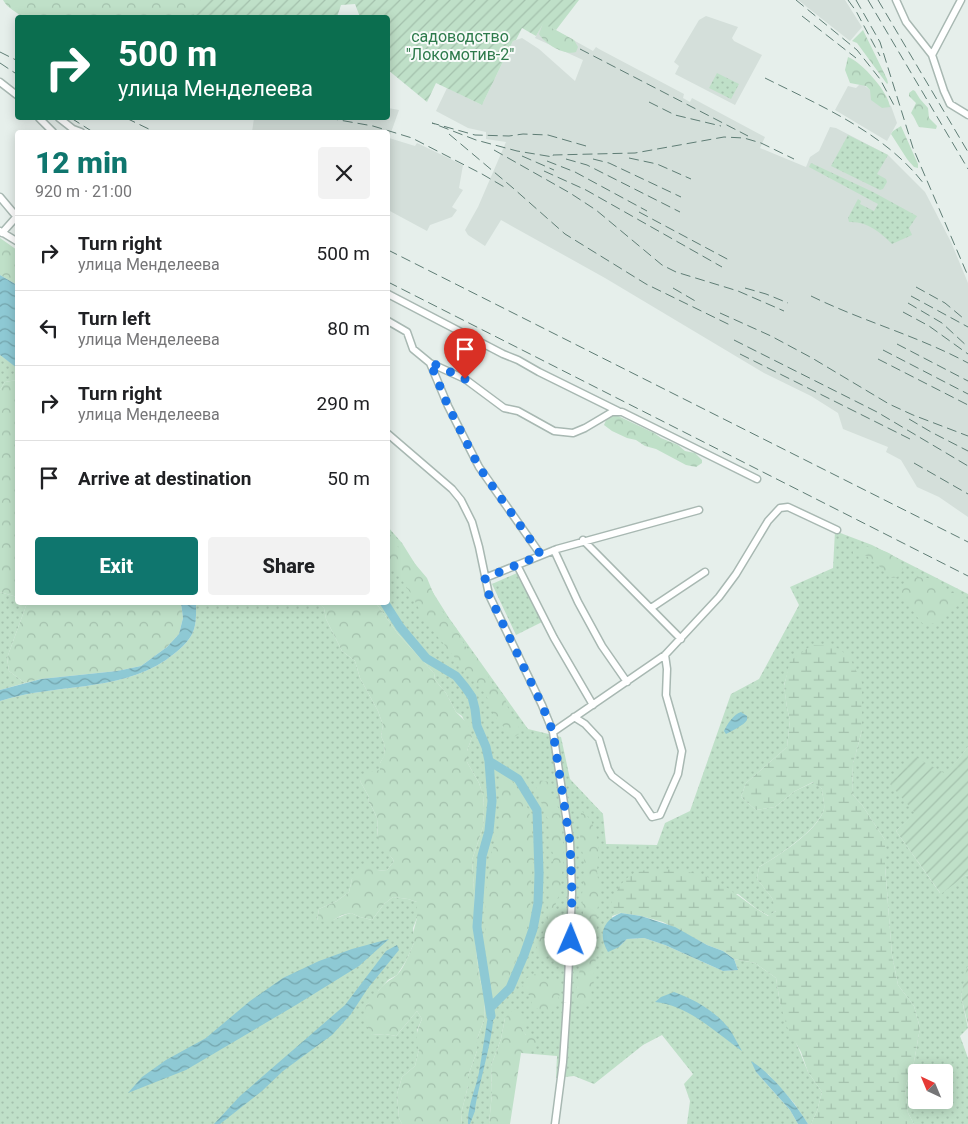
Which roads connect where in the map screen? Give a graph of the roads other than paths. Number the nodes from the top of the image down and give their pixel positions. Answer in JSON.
{"nodes":[{"id":1,"x":896,"y":0,"type":"edge"},
{"id":2,"x":961,"y":0,"type":"edge"},
{"id":3,"x":932,"y":55,"type":"junction"},
{"id":4,"x":3,"y":84,"type":"edge"},
{"id":5,"x":15,"y":88,"type":"edge"},
{"id":6,"x":15,"y":94,"type":"edge"},
{"id":7,"x":968,"y":115,"type":"edge"},
{"id":8,"x":41,"y":120,"type":"edge"},
{"id":9,"x":62,"y":120,"type":"edge"},
{"id":10,"x":51,"y":130,"type":"edge"},
{"id":11,"x":76,"y":130,"type":"edge"},
{"id":12,"x":0,"y":197,"type":"edge"},
{"id":13,"x":15,"y":213,"type":"edge"},
{"id":14,"x":15,"y":217,"type":"edge"},
{"id":15,"x":1,"y":232,"type":"edge"},
{"id":16,"x":15,"y":240,"type":"edge"},
{"id":17,"x":390,"y":295,"type":"edge"},
{"id":18,"x":390,"y":322,"type":"edge"},
{"id":19,"x":430,"y":362,"type":"junction"},
{"id":20,"x":622,"y":412,"type":"junction"},
{"id":21,"x":390,"y":436,"type":"edge"},
{"id":22,"x":757,"y":478,"type":"dead end"},
{"id":23,"x":698,"y":510,"type":"dead end"},
{"id":24,"x":837,"y":530,"type":"dead end"},
{"id":25,"x":583,"y":540,"type":"junction"},
{"id":26,"x":554,"y":550,"type":"junction"},
{"id":27,"x":541,"y":555,"type":"junction"},
{"id":28,"x":517,"y":565,"type":"junction"},
{"id":29,"x":705,"y":572,"type":"dead end"},
{"id":30,"x":485,"y":578,"type":"junction"},
{"id":31,"x":651,"y":608,"type":"junction"},
{"id":32,"x":681,"y":639,"type":"junction"},
{"id":33,"x":665,"y":655,"type":"junction"},
{"id":34,"x":627,"y":682,"type":"junction"},
{"id":35,"x":593,"y":705,"type":"junction"},
{"id":36,"x":574,"y":717,"type":"junction"},
{"id":37,"x":553,"y":732,"type":"junction"},
{"id":38,"x":555,"y":1124,"type":"edge"}],
"edges":[{"from":1,"to":3,"type":"street"},
{"from":2,"to":3,"type":"street"},
{"from":3,"to":7,"type":"street"},
{"from":4,"to":5,"type":"street"},
{"from":4,"to":6,"type":"street"},
{"from":8,"to":10,"type":"street"},
{"from":9,"to":11,"type":"street"},
{"from":12,"to":13,"type":"street"},
{"from":14,"to":15,"type":"street"},
{"from":15,"to":16,"type":"street"},
{"from":17,"to":20,"type":"street"},
{"from":18,"to":19,"type":"street"},
{"from":19,"to":20,"type":"street"},
{"from":19,"to":27,"type":"street"},
{"from":20,"to":22,"type":"street"},
{"from":21,"to":30,"type":"street"},
{"from":23,"to":25,"type":"street"},
{"from":24,"to":32,"type":"street"},
{"from":25,"to":26,"type":"street"},
{"from":25,"to":31,"type":"street"},
{"from":26,"to":27,"type":"street"},
{"from":26,"to":34,"type":"street"},
{"from":27,"to":28,"type":"street"},
{"from":28,"to":30,"type":"street"},
{"from":28,"to":35,"type":"street"},
{"from":29,"to":31,"type":"street"},
{"from":30,"to":37,"type":"street"},
{"from":31,"to":32,"type":"street"},
{"from":32,"to":33,"type":"street"},
{"from":33,"to":34,"type":"street"},
{"from":33,"to":36,"type":"street"},
{"from":34,"to":35,"type":"street"},
{"from":35,"to":36,"type":"street"},
{"from":36,"to":37,"type":"street"},
{"from":37,"to":38,"type":"street"}]}
